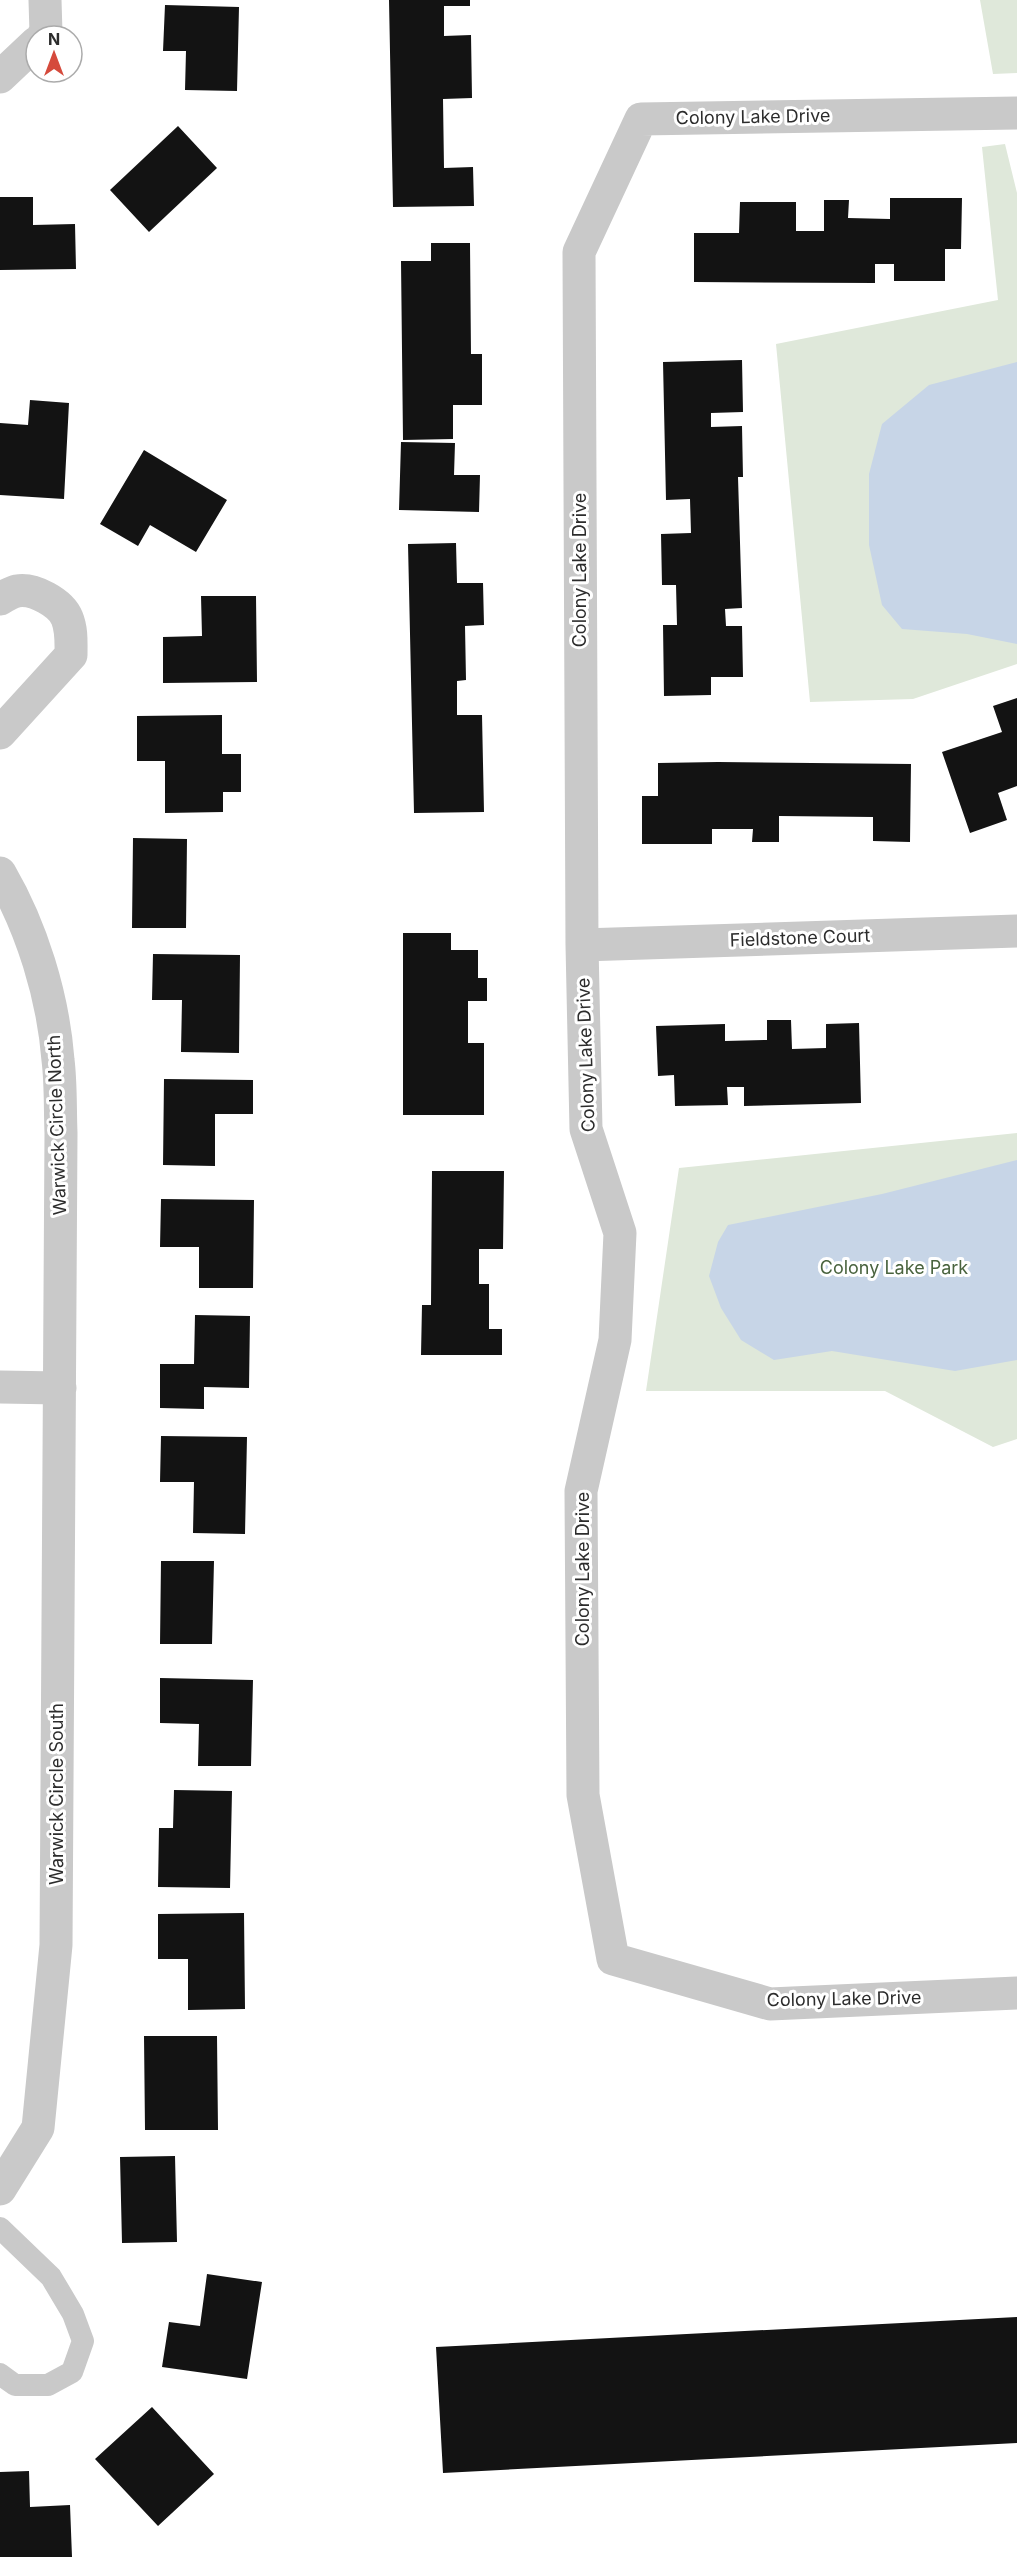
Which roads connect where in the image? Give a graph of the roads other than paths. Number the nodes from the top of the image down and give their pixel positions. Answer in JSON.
{"nodes":[{"id":1,"x":45,"y":0,"type":"edge"},
{"id":2,"x":46,"y":24,"type":"edge"},
{"id":3,"x":24,"y":54,"type":"edge"},
{"id":4,"x":0,"y":77,"type":"edge"},
{"id":5,"x":1017,"y":113,"type":"edge"},
{"id":6,"x":0,"y":599,"type":"edge"},
{"id":7,"x":0,"y":733,"type":"edge"},
{"id":8,"x":0,"y":873,"type":"edge"},
{"id":9,"x":1017,"y":930,"type":"edge"},
{"id":10,"x":582,"y":945,"type":"junction"},
{"id":11,"x":0,"y":1386,"type":"edge"},
{"id":12,"x":60,"y":1388,"type":"junction"},
{"id":13,"x":1017,"y":1993,"type":"edge"},
{"id":14,"x":0,"y":2189,"type":"edge"},
{"id":15,"x":0,"y":2228,"type":"edge"},
{"id":16,"x":0,"y":2374,"type":"edge"}],
"edges":[{"from":1,"to":2,"type":"street"},
{"from":3,"to":4,"type":"street"},
{"from":5,"to":10,"type":"street","name":"Colony Lake Drive"},
{"from":6,"to":7,"type":"street"},
{"from":8,"to":12,"type":"street","name":"Warwick Circle North"},
{"from":9,"to":10,"type":"street","name":"Fieldstone Court"},
{"from":10,"to":13,"type":"street","name":"Colony Lake Drive"},
{"from":11,"to":12,"type":"street"},
{"from":12,"to":14,"type":"street","name":"Warwick Circle South"},
{"from":15,"to":16,"type":"lane"}]}
